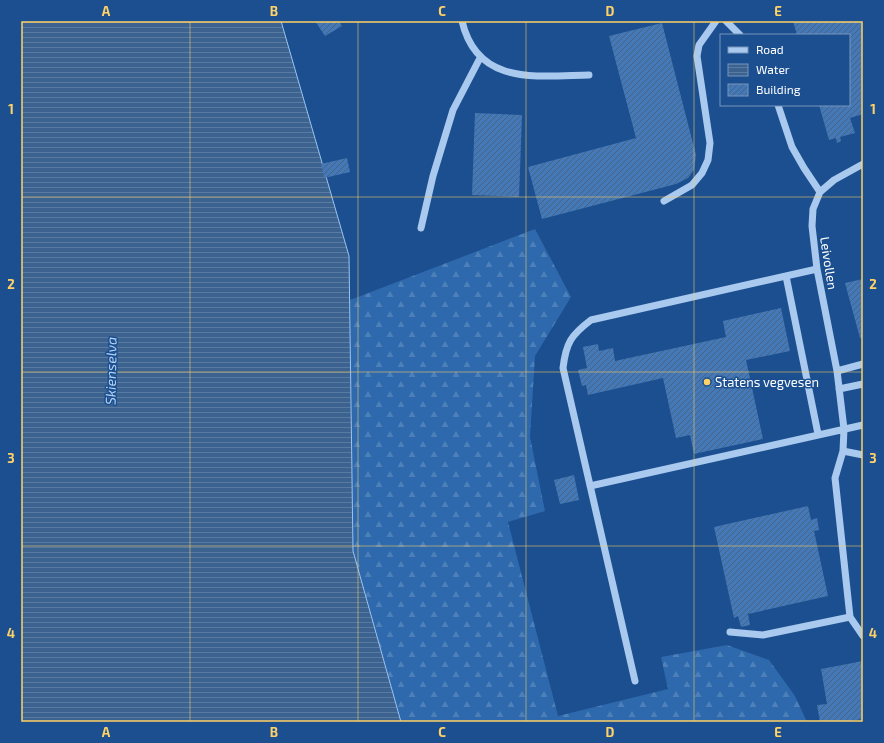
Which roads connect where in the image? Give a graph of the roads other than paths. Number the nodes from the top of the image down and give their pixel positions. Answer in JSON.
{"nodes":[{"id":1,"x":462,"y":21,"type":"edge"},
{"id":2,"x":716,"y":21,"type":"edge"},
{"id":3,"x":726,"y":21,"type":"edge"},
{"id":4,"x":736,"y":21,"type":"edge"},
{"id":5,"x":734,"y":29,"type":"junction"},
{"id":6,"x":739,"y":34,"type":"edge"},
{"id":7,"x":480,"y":58,"type":"junction"},
{"id":8,"x":588,"y":75,"type":"dead end"},
{"id":9,"x":778,"y":106,"type":"edge"},
{"id":10,"x":863,"y":164,"type":"edge"},
{"id":11,"x":820,"y":192,"type":"junction"},
{"id":12,"x":664,"y":201,"type":"dead end"},
{"id":13,"x":421,"y":228,"type":"dead end"},
{"id":14,"x":817,"y":269,"type":"junction"},
{"id":15,"x":786,"y":276,"type":"junction"},
{"id":16,"x":863,"y":364,"type":"edge"},
{"id":17,"x":837,"y":371,"type":"junction"},
{"id":18,"x":863,"y":384,"type":"edge"},
{"id":19,"x":839,"y":389,"type":"junction"},
{"id":20,"x":863,"y":425,"type":"edge"},
{"id":21,"x":844,"y":429,"type":"junction"},
{"id":22,"x":818,"y":434,"type":"junction"},
{"id":23,"x":843,"y":452,"type":"junction"},
{"id":24,"x":863,"y":455,"type":"edge"},
{"id":25,"x":590,"y":486,"type":"junction"},
{"id":26,"x":850,"y":616,"type":"junction"},
{"id":27,"x":730,"y":632,"type":"dead end"},
{"id":28,"x":863,"y":636,"type":"edge"},
{"id":29,"x":635,"y":681,"type":"dead end"}],
"edges":[{"from":1,"to":7,"type":"street"},
{"from":2,"to":12,"type":"street"},
{"from":3,"to":5,"type":"street"},
{"from":4,"to":5,"type":"street"},
{"from":5,"to":6,"type":"street"},
{"from":7,"to":8,"type":"street"},
{"from":7,"to":13,"type":"street"},
{"from":9,"to":11,"type":"street"},
{"from":10,"to":11,"type":"street","name":"Leivollen"},
{"from":11,"to":14,"type":"street","name":"Leivollen"},
{"from":14,"to":15,"type":"street"},
{"from":14,"to":17,"type":"street","name":"Leivollen"},
{"from":15,"to":22,"type":"street"},
{"from":15,"to":25,"type":"street"},
{"from":16,"to":17,"type":"street"},
{"from":17,"to":19,"type":"street","name":"Leivollen"},
{"from":18,"to":19,"type":"street"},
{"from":19,"to":21,"type":"street","name":"Leivollen"},
{"from":20,"to":21,"type":"street"},
{"from":21,"to":22,"type":"street"},
{"from":21,"to":23,"type":"street","name":"Leivollen"},
{"from":22,"to":25,"type":"street"},
{"from":23,"to":24,"type":"street"},
{"from":23,"to":26,"type":"street","name":"Leivollen"},
{"from":25,"to":29,"type":"street"},
{"from":26,"to":27,"type":"street"},
{"from":26,"to":28,"type":"street"}]}
